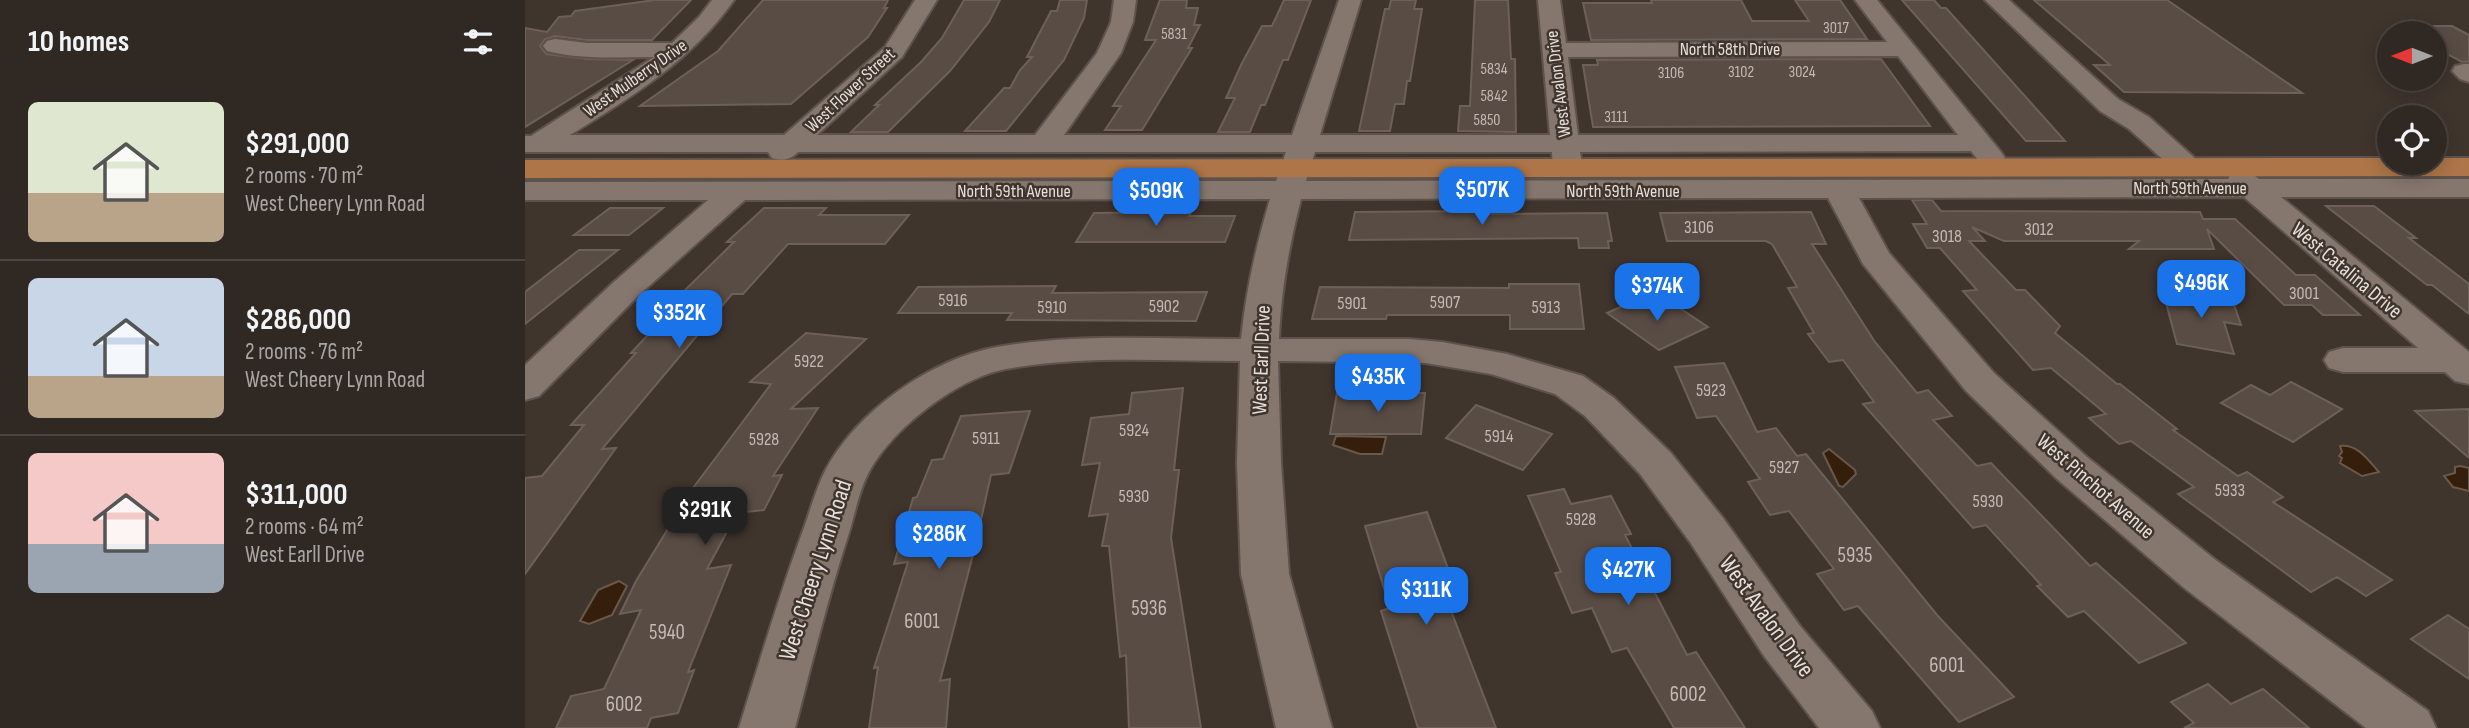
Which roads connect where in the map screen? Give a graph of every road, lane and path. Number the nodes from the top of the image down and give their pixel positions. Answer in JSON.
{"nodes":[{"id":1,"x":723,"y":0,"type":"edge"},
{"id":2,"x":926,"y":0,"type":"edge"},
{"id":3,"x":1125,"y":0,"type":"edge"},
{"id":4,"x":1350,"y":0,"type":"edge"},
{"id":5,"x":1549,"y":0,"type":"edge"},
{"id":6,"x":1866,"y":0,"type":"edge"},
{"id":7,"x":1996,"y":0,"type":"edge"},
{"id":8,"x":555,"y":46,"type":"dead end"},
{"id":9,"x":1905,"y":49,"type":"junction"},
{"id":10,"x":678,"y":50,"type":"junction"},
{"id":11,"x":1555,"y":50,"type":"junction"},
{"id":12,"x":1980,"y":143,"type":"junction"},
{"id":13,"x":792,"y":144,"type":"junction"},
{"id":14,"x":1043,"y":144,"type":"junction"},
{"id":15,"x":529,"y":153,"type":"edge"},
{"id":16,"x":1566,"y":156,"type":"junction"},
{"id":17,"x":1296,"y":167,"type":"junction"},
{"id":18,"x":1998,"y":167,"type":"junction"},
{"id":19,"x":2187,"y":167,"type":"junction"},
{"id":20,"x":2469,"y":167,"type":"edge"},
{"id":21,"x":763,"y":169,"type":"junction"},
{"id":22,"x":2239,"y":177,"type":"junction"},
{"id":23,"x":2469,"y":188,"type":"edge"},
{"id":24,"x":1839,"y":190,"type":"junction"},
{"id":25,"x":525,"y":191,"type":"edge"},
{"id":26,"x":737,"y":191,"type":"junction"},
{"id":27,"x":1259,"y":351,"type":"junction"},
{"id":28,"x":2343,"y":360,"type":"dead end"},
{"id":29,"x":2461,"y":366,"type":"edge"},
{"id":30,"x":525,"y":387,"type":"edge"},
{"id":31,"x":767,"y":728,"type":"edge"},
{"id":32,"x":1304,"y":728,"type":"edge"},
{"id":33,"x":1852,"y":728,"type":"edge"},
{"id":34,"x":2408,"y":728,"type":"edge"}],
"edges":[{"from":1,"to":10,"type":"street","name":"West Mulberry Drive"},
{"from":2,"to":13,"type":"street","name":"West Flower Street"},
{"from":3,"to":14,"type":"street"},
{"from":4,"to":17,"type":"street","name":"West Earll Drive"},
{"from":5,"to":11,"type":"street","name":"West Avalon Drive"},
{"from":6,"to":9,"type":"street"},
{"from":7,"to":19,"type":"street"},
{"from":8,"to":10,"type":"street"},
{"from":9,"to":11,"type":"street","name":"North 58th Drive"},
{"from":9,"to":12,"type":"street"},
{"from":10,"to":15,"type":"street","name":"West Mulberry Drive"},
{"from":11,"to":16,"type":"street","name":"West Avalon Drive"},
{"from":12,"to":16,"type":"street","name":"North 59th Avenue"},
{"from":12,"to":18,"type":"street"},
{"from":13,"to":14,"type":"street","name":"North 59th Avenue"},
{"from":13,"to":15,"type":"street","name":"North 59th Avenue"},
{"from":13,"to":21,"type":"street","name":"West Flower Street"},
{"from":14,"to":17,"type":"street","name":"North 59th Avenue"},
{"from":15,"to":21,"type":"main road","name":"North 59th Avenue"},
{"from":16,"to":17,"type":"main road","name":"North 59th Avenue"},
{"from":16,"to":18,"type":"main road","name":"North 59th Avenue"},
{"from":17,"to":21,"type":"main road","name":"North 59th Avenue"},
{"from":17,"to":24,"type":"street","name":"North 59th Avenue"},
{"from":17,"to":26,"type":"street","name":"North 59th Avenue"},
{"from":17,"to":27,"type":"street","name":"West Earll Drive"},
{"from":18,"to":19,"type":"main road","name":"North 59th Avenue"},
{"from":19,"to":22,"type":"main road","name":"North 59th Avenue"},
{"from":20,"to":22,"type":"main road","name":"North 59th Avenue"},
{"from":22,"to":23,"type":"street","name":"North 59th Avenue"},
{"from":22,"to":24,"type":"street","name":"North 59th Avenue"},
{"from":22,"to":29,"type":"street","name":"West Catalina Drive"},
{"from":24,"to":34,"type":"street","name":"West Pinchot Avenue"},
{"from":25,"to":26,"type":"street","name":"North 59th Avenue"},
{"from":26,"to":30,"type":"street"},
{"from":27,"to":31,"type":"street","name":"West Cheery Lynn Road"},
{"from":27,"to":32,"type":"street","name":"West Earll Drive"},
{"from":27,"to":33,"type":"street","name":"West Avalon Drive"},
{"from":28,"to":29,"type":"street"}]}
